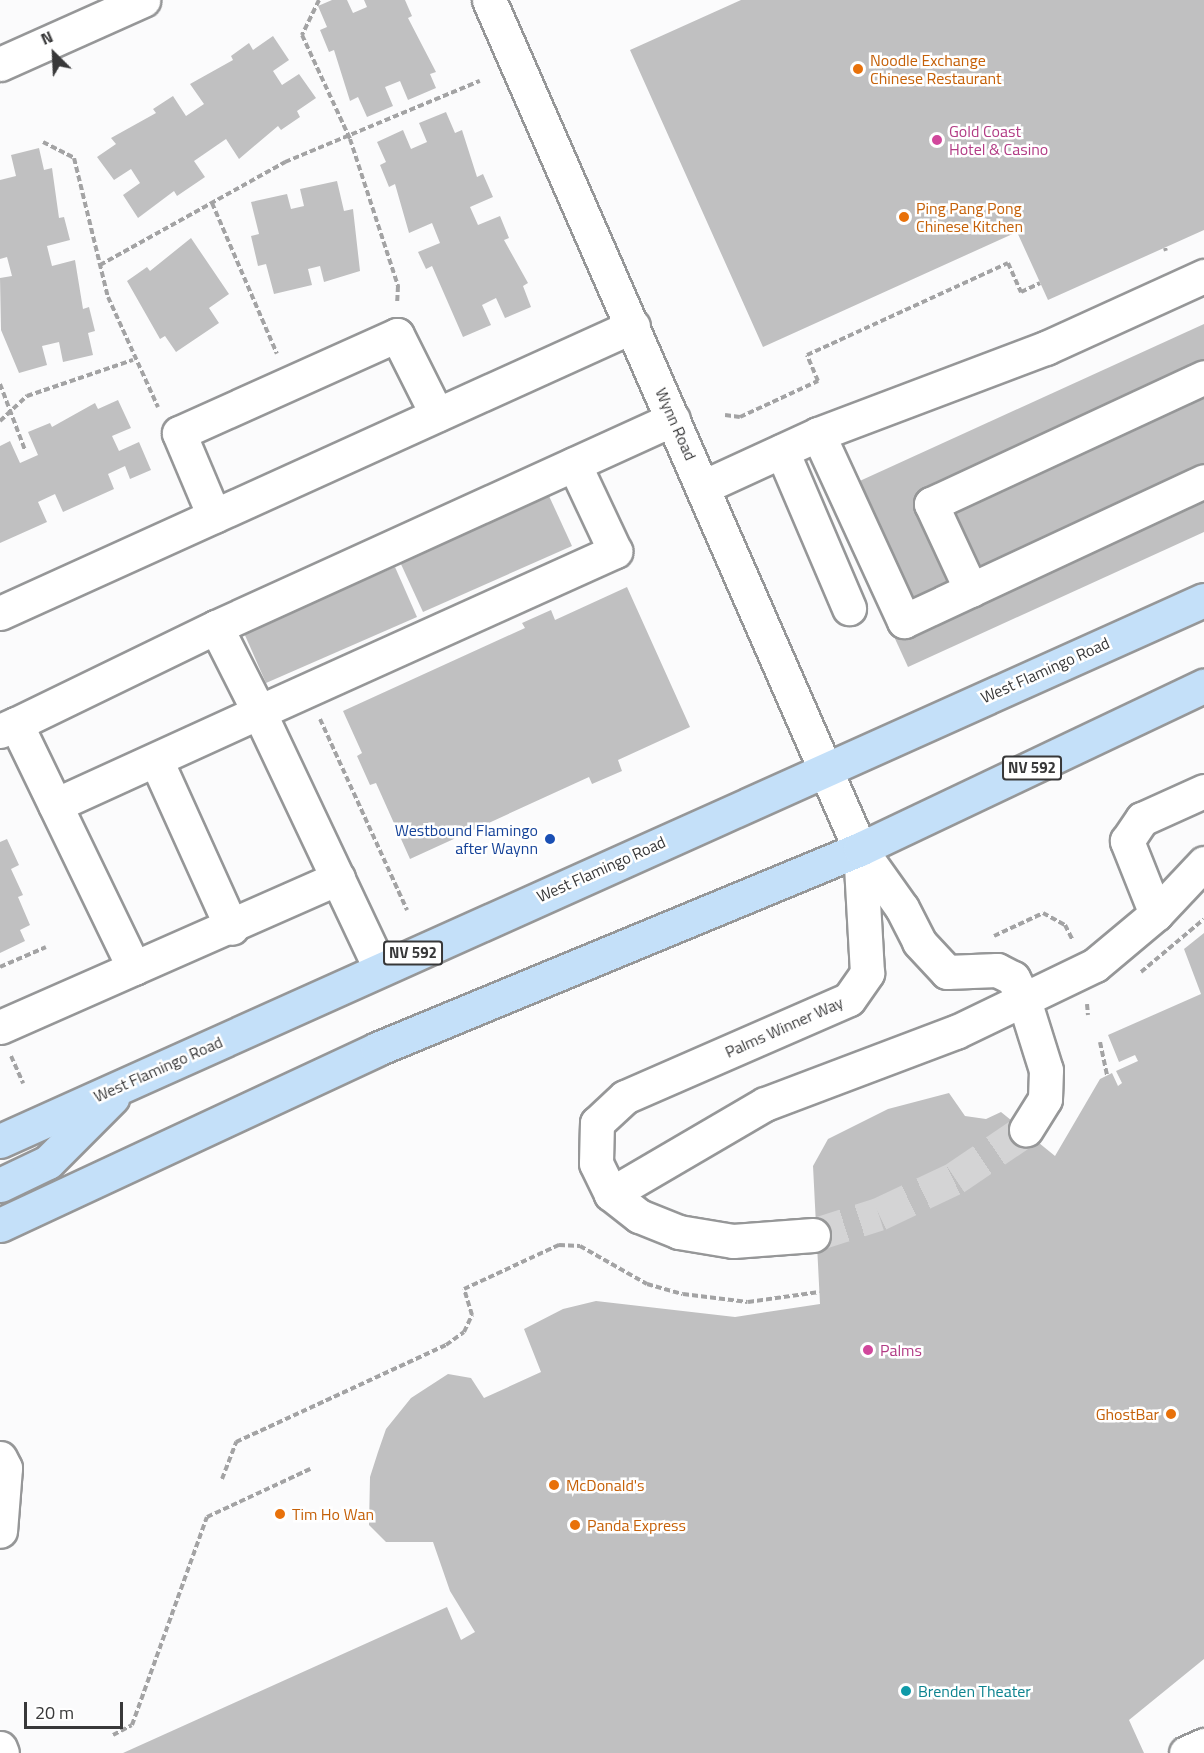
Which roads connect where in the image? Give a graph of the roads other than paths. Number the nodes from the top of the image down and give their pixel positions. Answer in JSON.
{"nodes":[{"id":1,"x":143,"y":0,"type":"edge"},
{"id":2,"x":489,"y":0,"type":"edge"},
{"id":3,"x":0,"y":64,"type":"edge"},
{"id":4,"x":1204,"y":276,"type":"edge"},
{"id":5,"x":633,"y":326,"type":"junction"},
{"id":6,"x":1204,"y":377,"type":"edge"},
{"id":7,"x":437,"y":415,"type":"junction"},
{"id":8,"x":673,"y":419,"type":"junction"},
{"id":9,"x":818,"y":434,"type":"junction"},
{"id":10,"x":782,"y":451,"type":"junction"},
{"id":11,"x":574,"y":464,"type":"junction"},
{"id":12,"x":1204,"y":481,"type":"edge"},
{"id":13,"x":703,"y":487,"type":"junction"},
{"id":14,"x":214,"y":516,"type":"junction"},
{"id":15,"x":971,"y":590,"type":"junction"},
{"id":16,"x":1204,"y":600,"type":"edge"},
{"id":17,"x":849,"y":608,"type":"dead end"},
{"id":18,"x":0,"y":614,"type":"edge"},
{"id":19,"x":216,"y":627,"type":"junction"},
{"id":20,"x":1204,"y":686,"type":"edge"},
{"id":21,"x":259,"y":712,"type":"junction"},
{"id":22,"x":8,"y":728,"type":"edge"},
{"id":23,"x":156,"y":760,"type":"junction"},
{"id":24,"x":826,"y":768,"type":"junction"},
{"id":25,"x":1204,"y":791,"type":"edge"},
{"id":26,"x":55,"y":805,"type":"junction"},
{"id":27,"x":860,"y":849,"type":"junction"},
{"id":28,"x":1204,"y":863,"type":"edge"},
{"id":29,"x":338,"y":878,"type":"junction"},
{"id":30,"x":1156,"y":914,"type":"junction"},
{"id":31,"x":232,"y":928,"type":"junction"},
{"id":32,"x":134,"y":968,"type":"junction"},
{"id":33,"x":380,"y":968,"type":"junction"},
{"id":34,"x":1024,"y":1000,"type":"junction"},
{"id":35,"x":5,"y":1040,"type":"edge"},
{"id":36,"x":126,"y":1084,"type":"junction"},
{"id":37,"x":1026,"y":1130,"type":"tunnel mouth"},
{"id":38,"x":0,"y":1141,"type":"edge"},
{"id":39,"x":0,"y":1185,"type":"edge"},
{"id":40,"x":611,"y":1194,"type":"junction"},
{"id":41,"x":0,"y":1225,"type":"edge"},
{"id":42,"x":813,"y":1235,"type":"tunnel mouth"},
{"id":43,"x":0,"y":1458,"type":"edge"},
{"id":44,"x":0,"y":1531,"type":"edge"},
{"id":45,"x":1204,"y":1745,"type":"edge"},
{"id":46,"x":0,"y":1748,"type":"edge"},
{"id":47,"x":2,"y":1753,"type":"edge"},
{"id":48,"x":1186,"y":1753,"type":"edge"}],
"edges":[{"from":1,"to":3,"type":"street"},
{"from":2,"to":5,"type":"street","name":"Wynn Road"},
{"from":4,"to":9,"type":"street"},
{"from":5,"to":7,"type":"street"},
{"from":5,"to":8,"type":"street","name":"Wynn Road"},
{"from":6,"to":15,"type":"street"},
{"from":7,"to":14,"type":"street"},
{"from":7,"to":14,"type":"street"},
{"from":8,"to":11,"type":"street"},
{"from":8,"to":13,"type":"street","name":"Wynn Road"},
{"from":9,"to":10,"type":"street"},
{"from":9,"to":15,"type":"street"},
{"from":10,"to":13,"type":"street"},
{"from":10,"to":17,"type":"street"},
{"from":11,"to":19,"type":"street"},
{"from":11,"to":21,"type":"street"},
{"from":12,"to":15,"type":"street"},
{"from":13,"to":24,"type":"street","name":"Wynn Road"},
{"from":14,"to":18,"type":"street"},
{"from":16,"to":24,"type":"main road","name":"West Flamingo Road","number":"NV 592"},
{"from":19,"to":21,"type":"street"},
{"from":19,"to":22,"type":"street"},
{"from":20,"to":27,"type":"main road","number":"NV 592"},
{"from":21,"to":23,"type":"street"},
{"from":21,"to":29,"type":"street"},
{"from":22,"to":26,"type":"street"},
{"from":23,"to":26,"type":"street"},
{"from":23,"to":31,"type":"street"},
{"from":24,"to":27,"type":"street","name":"Wynn Road"},
{"from":24,"to":33,"type":"main road","name":"West Flamingo Road","number":"NV 592"},
{"from":25,"to":30,"type":"street"},
{"from":26,"to":32,"type":"street"},
{"from":27,"to":34,"type":"street"},
{"from":27,"to":40,"type":"street","name":"Palms Winner Way"},
{"from":27,"to":41,"type":"main road","number":"NV 592"},
{"from":28,"to":30,"type":"street"},
{"from":29,"to":31,"type":"street"},
{"from":29,"to":33,"type":"street"},
{"from":30,"to":34,"type":"street"},
{"from":31,"to":32,"type":"street"},
{"from":32,"to":35,"type":"street"},
{"from":33,"to":36,"type":"main road","name":"West Flamingo Road","number":"NV 592"},
{"from":34,"to":37,"type":"street"},
{"from":34,"to":40,"type":"street"},
{"from":36,"to":38,"type":"main road","name":"West Flamingo Road","number":"NV 592"},
{"from":36,"to":39,"type":"main road"},
{"from":40,"to":42,"type":"street","name":"Palms Winner Way"},
{"from":43,"to":44,"type":"street"},
{"from":45,"to":48,"type":"street"},
{"from":46,"to":47,"type":"street"}]}
